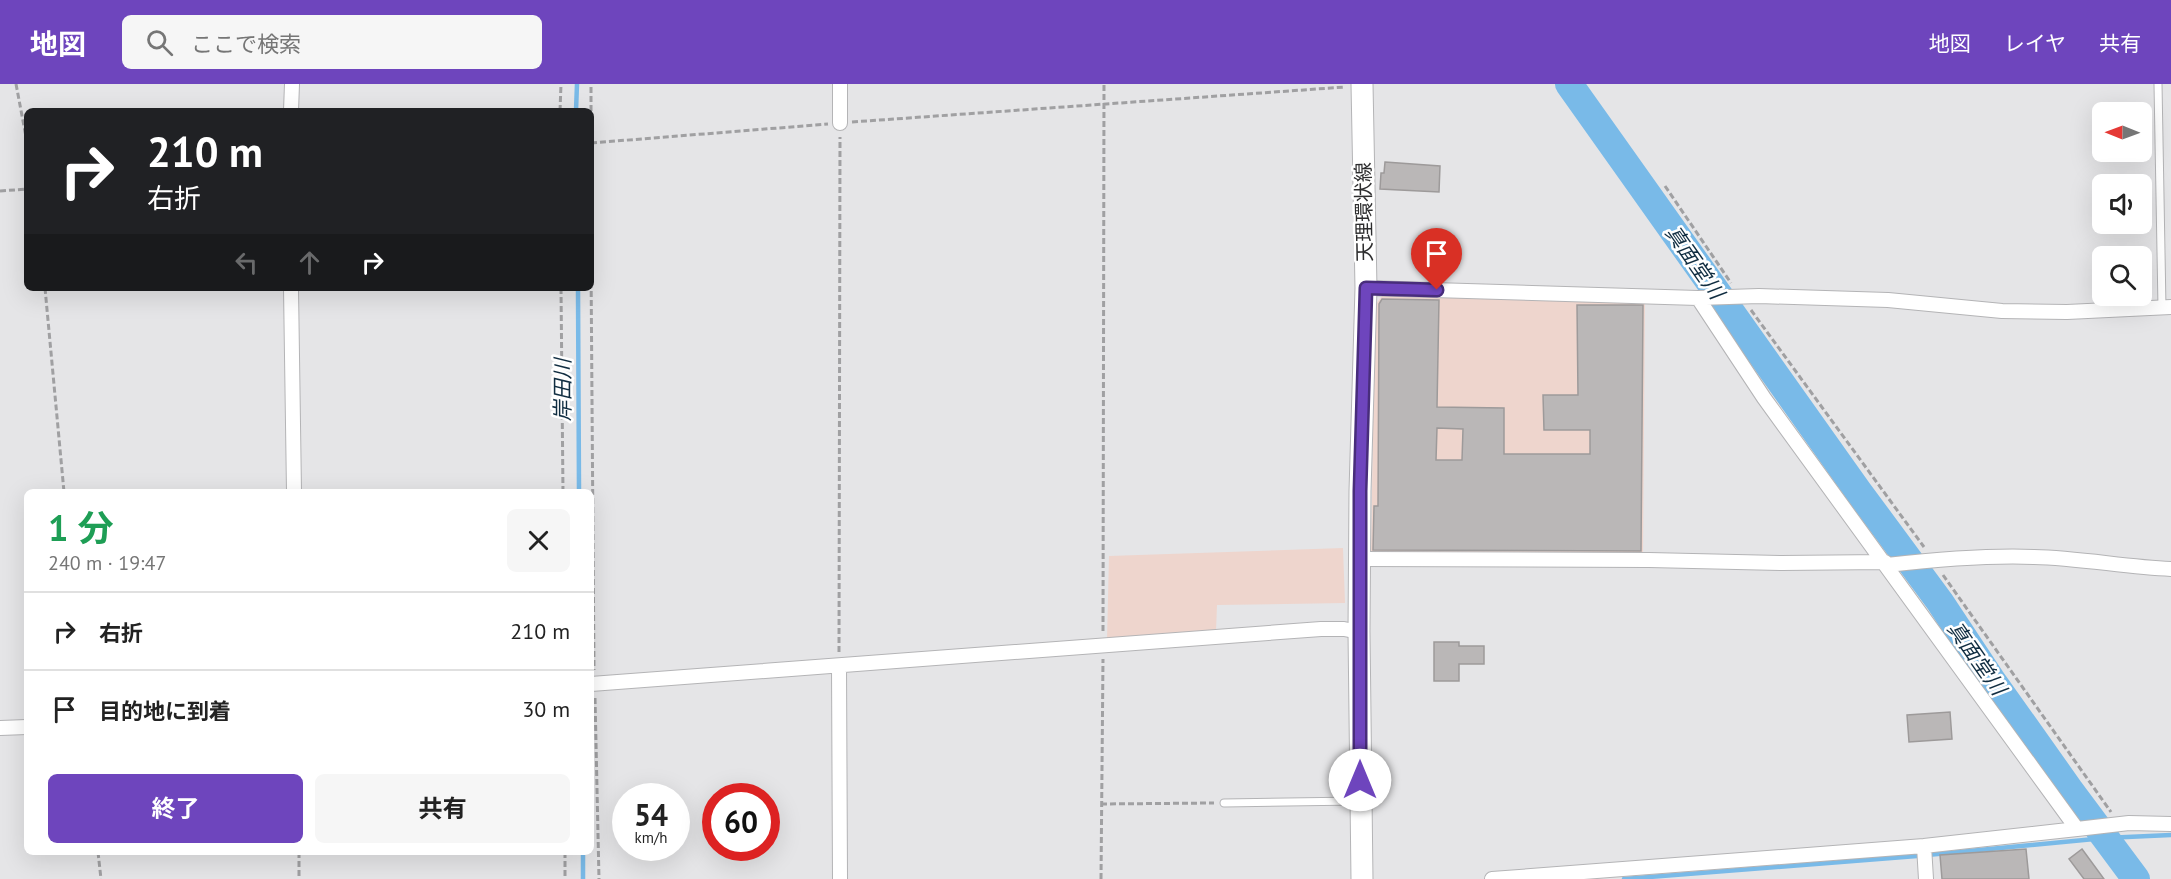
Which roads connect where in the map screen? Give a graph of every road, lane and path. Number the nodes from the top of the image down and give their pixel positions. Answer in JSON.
{"nodes":[{"id":1,"x":16,"y":84,"type":"edge"},
{"id":2,"x":292,"y":84,"type":"edge"},
{"id":3,"x":561,"y":84,"type":"edge"},
{"id":4,"x":591,"y":84,"type":"edge"},
{"id":5,"x":840,"y":84,"type":"edge"},
{"id":6,"x":1104,"y":84,"type":"edge"},
{"id":7,"x":2158,"y":84,"type":"edge"},
{"id":8,"x":1362,"y":85,"type":"edge"},
{"id":9,"x":1104,"y":104,"type":"junction"},
{"id":10,"x":291,"y":108,"type":"edge"},
{"id":11,"x":560,"y":108,"type":"edge"},
{"id":12,"x":591,"y":108,"type":"edge"},
{"id":13,"x":840,"y":123,"type":"junction"},
{"id":14,"x":24,"y":126,"type":"edge"},
{"id":15,"x":594,"y":143,"type":"edge"},
{"id":16,"x":1665,"y":186,"type":"dead end"},
{"id":17,"x":24,"y":189,"type":"edge"},
{"id":18,"x":0,"y":190,"type":"edge"},
{"id":19,"x":1366,"y":288,"type":"junction"},
{"id":20,"x":45,"y":291,"type":"edge"},
{"id":21,"x":291,"y":291,"type":"edge"},
{"id":22,"x":561,"y":291,"type":"edge"},
{"id":23,"x":591,"y":291,"type":"edge"},
{"id":24,"x":1738,"y":296,"type":"junction"},
{"id":25,"x":1702,"y":298,"type":"junction"},
{"id":26,"x":2166,"y":307,"type":"edge"},
{"id":27,"x":64,"y":489,"type":"edge"},
{"id":28,"x":294,"y":489,"type":"edge"},
{"id":29,"x":563,"y":489,"type":"edge"},
{"id":30,"x":592,"y":489,"type":"edge"},
{"id":31,"x":1360,"y":559,"type":"junction"},
{"id":32,"x":1931,"y":561,"type":"junction"},
{"id":33,"x":1889,"y":564,"type":"junction"},
{"id":34,"x":2171,"y":569,"type":"edge"},
{"id":35,"x":1359,"y":632,"type":"junction"},
{"id":36,"x":1103,"y":645,"type":"junction"},
{"id":37,"x":839,"y":666,"type":"junction"},
{"id":38,"x":594,"y":684,"type":"edge"},
{"id":39,"x":594,"y":716,"type":"edge"},
{"id":40,"x":24,"y":727,"type":"edge"},
{"id":41,"x":0,"y":729,"type":"edge"},
{"id":42,"x":1360,"y":801,"type":"junction"},
{"id":43,"x":1224,"y":803,"type":"joint"},
{"id":44,"x":1101,"y":804,"type":"junction"},
{"id":45,"x":2118,"y":824,"type":"junction"},
{"id":46,"x":2171,"y":824,"type":"edge"},
{"id":47,"x":2081,"y":829,"type":"junction"},
{"id":48,"x":1924,"y":846,"type":"junction"},
{"id":49,"x":98,"y":855,"type":"edge"},
{"id":50,"x":299,"y":855,"type":"edge"},
{"id":51,"x":565,"y":855,"type":"edge"},
{"id":52,"x":101,"y":879,"type":"edge"},
{"id":53,"x":299,"y":879,"type":"edge"},
{"id":54,"x":565,"y":879,"type":"edge"},
{"id":55,"x":599,"y":879,"type":"edge"},
{"id":56,"x":840,"y":879,"type":"edge"},
{"id":57,"x":1101,"y":879,"type":"edge"},
{"id":58,"x":1362,"y":879,"type":"edge"},
{"id":59,"x":1492,"y":879,"type":"edge"},
{"id":60,"x":1926,"y":879,"type":"edge"}],
"edges":[{"from":1,"to":14,"type":"path"},
{"from":2,"to":10,"type":"street"},
{"from":3,"to":11,"type":"path"},
{"from":4,"to":12,"type":"path"},
{"from":5,"to":13,"type":"street"},
{"from":6,"to":9,"type":"path"},
{"from":7,"to":26,"type":"lane"},
{"from":8,"to":9,"type":"path"},
{"from":8,"to":19,"type":"main road","name":"天理環状線"},
{"from":9,"to":13,"type":"path"},
{"from":9,"to":36,"type":"path"},
{"from":13,"to":15,"type":"path"},
{"from":13,"to":37,"type":"path"},
{"from":16,"to":24,"type":"path"},
{"from":17,"to":18,"type":"path"},
{"from":19,"to":25,"type":"street"},
{"from":19,"to":31,"type":"main road","name":"天理環状線"},
{"from":20,"to":27,"type":"path"},
{"from":21,"to":28,"type":"street"},
{"from":22,"to":29,"type":"path"},
{"from":23,"to":30,"type":"path"},
{"from":24,"to":25,"type":"street"},
{"from":24,"to":26,"type":"street"},
{"from":24,"to":32,"type":"path"},
{"from":25,"to":33,"type":"street"},
{"from":31,"to":33,"type":"street"},
{"from":31,"to":35,"type":"main road","name":"天理環状線"},
{"from":32,"to":33,"type":"street"},
{"from":32,"to":34,"type":"street"},
{"from":32,"to":45,"type":"path"},
{"from":33,"to":47,"type":"street"},
{"from":35,"to":36,"type":"street"},
{"from":35,"to":42,"type":"main road","name":"天理環状線"},
{"from":36,"to":37,"type":"street"},
{"from":36,"to":44,"type":"path"},
{"from":37,"to":38,"type":"street"},
{"from":37,"to":56,"type":"street"},
{"from":39,"to":55,"type":"path"},
{"from":40,"to":41,"type":"street"},
{"from":42,"to":43,"type":"lane"},
{"from":42,"to":58,"type":"main road","name":"天理環状線"},
{"from":43,"to":44,"type":"path"},
{"from":44,"to":57,"type":"path"},
{"from":45,"to":46,"type":"street"},
{"from":45,"to":47,"type":"street"},
{"from":47,"to":48,"type":"street"},
{"from":48,"to":59,"type":"street"},
{"from":48,"to":60,"type":"street"},
{"from":49,"to":52,"type":"path"},
{"from":50,"to":53,"type":"path"},
{"from":51,"to":54,"type":"path"}]}
